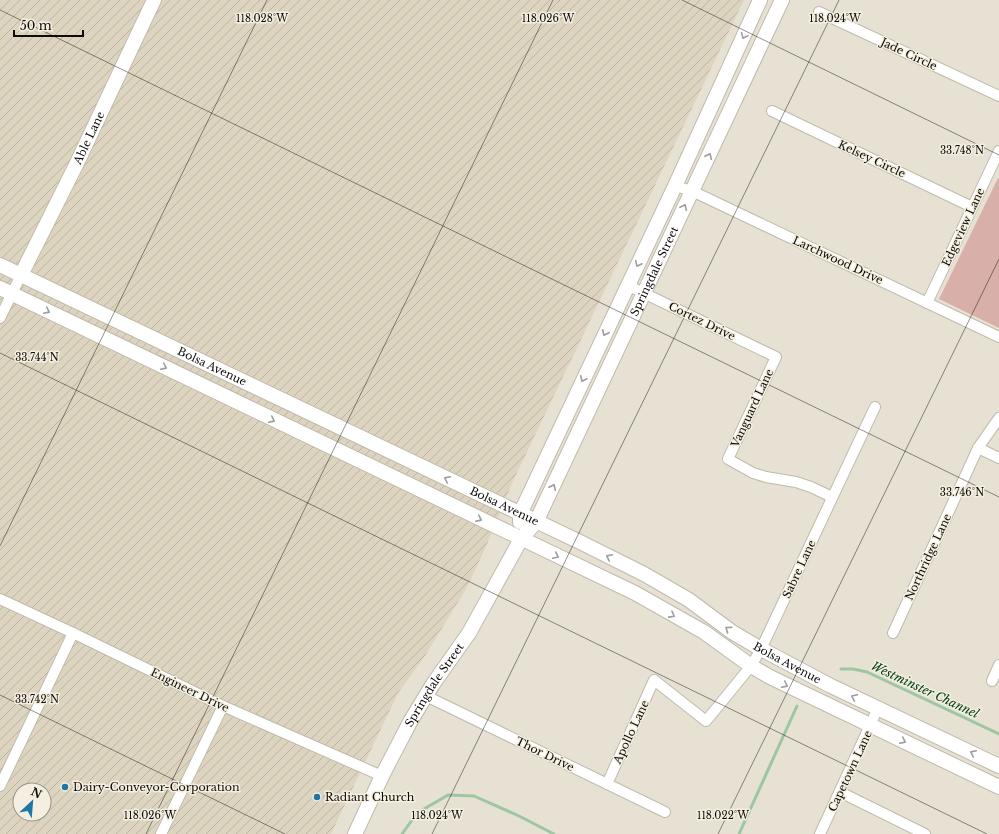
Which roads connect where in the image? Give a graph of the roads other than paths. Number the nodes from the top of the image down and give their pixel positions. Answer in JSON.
{"nodes":[{"id":1,"x":154,"y":0,"type":"edge"},
{"id":2,"x":760,"y":0,"type":"edge"},
{"id":3,"x":782,"y":0,"type":"edge"},
{"id":4,"x":819,"y":12,"type":"dead end"},
{"id":5,"x":999,"y":96,"type":"edge"},
{"id":6,"x":772,"y":111,"type":"dead end"},
{"id":7,"x":999,"y":151,"type":"edge"},
{"id":8,"x":676,"y":186,"type":"junction"},
{"id":9,"x":692,"y":191,"type":"junction"},
{"id":10,"x":972,"y":207,"type":"junction"},
{"id":11,"x":0,"y":265,"type":"edge"},
{"id":12,"x":21,"y":275,"type":"junction"},
{"id":13,"x":627,"y":285,"type":"junction"},
{"id":14,"x":6,"y":291,"type":"edge"},
{"id":15,"x":644,"y":293,"type":"junction"},
{"id":16,"x":927,"y":303,"type":"junction"},
{"id":17,"x":0,"y":318,"type":"edge"},
{"id":18,"x":999,"y":337,"type":"edge"},
{"id":19,"x":776,"y":357,"type":"joint"},
{"id":20,"x":237,"y":403,"type":"junction"},
{"id":21,"x":875,"y":408,"type":"dead end"},
{"id":22,"x":999,"y":418,"type":"edge"},
{"id":23,"x":321,"y":419,"type":"junction"},
{"id":24,"x":978,"y":448,"type":"junction"},
{"id":25,"x":999,"y":458,"type":"edge"},
{"id":26,"x":832,"y":497,"type":"junction"},
{"id":27,"x":520,"y":514,"type":"junction"},
{"id":28,"x":536,"y":522,"type":"junction"},
{"id":29,"x":521,"y":539,"type":"junction"},
{"id":30,"x":0,"y":599,"type":"edge"},
{"id":31,"x":73,"y":633,"type":"junction"},
{"id":32,"x":893,"y":633,"type":"dead end"},
{"id":33,"x":761,"y":649,"type":"junction"},
{"id":34,"x":999,"y":665,"type":"edge"},
{"id":35,"x":751,"y":666,"type":"junction"},
{"id":36,"x":654,"y":680,"type":"joint"},
{"id":37,"x":992,"y":681,"type":"dead end"},
{"id":38,"x":426,"y":696,"type":"junction"},
{"id":39,"x":223,"y":706,"type":"junction"},
{"id":40,"x":878,"y":708,"type":"junction"},
{"id":41,"x":870,"y":726,"type":"junction"},
{"id":42,"x":999,"y":766,"type":"edge"},
{"id":43,"x":382,"y":776,"type":"junction"},
{"id":44,"x":607,"y":784,"type":"junction"},
{"id":45,"x":0,"y":786,"type":"edge"},
{"id":46,"x":999,"y":787,"type":"edge"},
{"id":47,"x":840,"y":792,"type":"junction"},
{"id":48,"x":665,"y":812,"type":"dead end"},
{"id":49,"x":161,"y":834,"type":"edge"},
{"id":50,"x":355,"y":834,"type":"edge"},
{"id":51,"x":820,"y":834,"type":"edge"},
{"id":52,"x":925,"y":834,"type":"edge"}],
"edges":[{"from":1,"to":12,"type":"main road","name":"Able Lane"},
{"from":2,"to":8,"type":"main road","name":"Springdale Street","one_way":true},
{"from":9,"to":3,"type":"main road","name":"Springdale Street","one_way":true},
{"from":4,"to":5,"type":"street","name":"Jade Circle"},
{"from":6,"to":10,"type":"street","name":"Kelsey Circle"},
{"from":7,"to":10,"type":"street","name":"Edgeview Lane"},
{"from":8,"to":9,"type":"street","name":"Larchwood Drive"},
{"from":8,"to":13,"type":"main road","name":"Springdale Street","one_way":true},
{"from":15,"to":9,"type":"main road","name":"Springdale Street","one_way":true},
{"from":9,"to":16,"type":"street","name":"Larchwood Drive"},
{"from":10,"to":16,"type":"street","name":"Edgeview Lane"},
{"from":11,"to":12,"type":"main road","name":"Bolsa Avenue"},
{"from":12,"to":14,"type":"street"},
{"from":12,"to":23,"type":"main road","name":"Bolsa Avenue"},
{"from":13,"to":15,"type":"street","name":"Cortez Drive"},
{"from":13,"to":27,"type":"main road","name":"Springdale Street","one_way":true},
{"from":14,"to":17,"type":"street"},
{"from":14,"to":20,"type":"main road","name":"Bolsa Avenue","one_way":true},
{"from":15,"to":19,"type":"street","name":"Cortez Drive"},
{"from":28,"to":15,"type":"main road","name":"Springdale Street","one_way":true},
{"from":16,"to":18,"type":"street","name":"Larchwood Drive"},
{"from":19,"to":26,"type":"street","name":"Vanguard Lane"},
{"from":20,"to":23,"type":"main road"},
{"from":20,"to":29,"type":"main road","name":"Bolsa Avenue","one_way":true},
{"from":21,"to":26,"type":"street","name":"Sabre Lane"},
{"from":22,"to":24,"type":"street","name":"Northridge Lane"},
{"from":27,"to":23,"type":"main road","name":"Bolsa Avenue","one_way":true},
{"from":24,"to":25,"type":"street"},
{"from":24,"to":32,"type":"street","name":"Northridge Lane"},
{"from":26,"to":33,"type":"street","name":"Sabre Lane"},
{"from":27,"to":28,"type":"main road","name":"Bolsa Avenue"},
{"from":27,"to":29,"type":"main road","name":"Springdale Street"},
{"from":28,"to":29,"type":"main road","name":"Springdale Street"},
{"from":33,"to":28,"type":"main road","name":"Bolsa Avenue","one_way":true},
{"from":29,"to":35,"type":"main road","name":"Bolsa Avenue","one_way":true},
{"from":29,"to":38,"type":"main road","name":"Springdale Street"},
{"from":30,"to":31,"type":"street","name":"Engineer Drive"},
{"from":31,"to":39,"type":"street","name":"Engineer Drive"},
{"from":31,"to":45,"type":"street"},
{"from":33,"to":35,"type":"street","name":"Sabre Lane"},
{"from":40,"to":33,"type":"main road","name":"Bolsa Avenue","one_way":true},
{"from":34,"to":37,"type":"street"},
{"from":35,"to":36,"type":"street","name":"Sabre Lane"},
{"from":35,"to":41,"type":"main road","name":"Bolsa Avenue","one_way":true},
{"from":36,"to":44,"type":"street","name":"Apollo Lane"},
{"from":38,"to":43,"type":"main road","name":"Springdale Street"},
{"from":38,"to":44,"type":"street","name":"Thor Drive"},
{"from":39,"to":43,"type":"street","name":"Engineer Drive"},
{"from":39,"to":49,"type":"street"},
{"from":40,"to":41,"type":"street","name":"Capetown Lane"},
{"from":42,"to":40,"type":"main road","name":"Bolsa Avenue","one_way":true},
{"from":41,"to":46,"type":"main road","name":"Bolsa Avenue","one_way":true},
{"from":41,"to":47,"type":"street","name":"Capetown Lane"},
{"from":43,"to":50,"type":"main road","name":"Springdale Street"},
{"from":44,"to":48,"type":"street","name":"Thor Drive"},
{"from":47,"to":51,"type":"street","name":"Capetown Lane"},
{"from":47,"to":52,"type":"street"}]}
